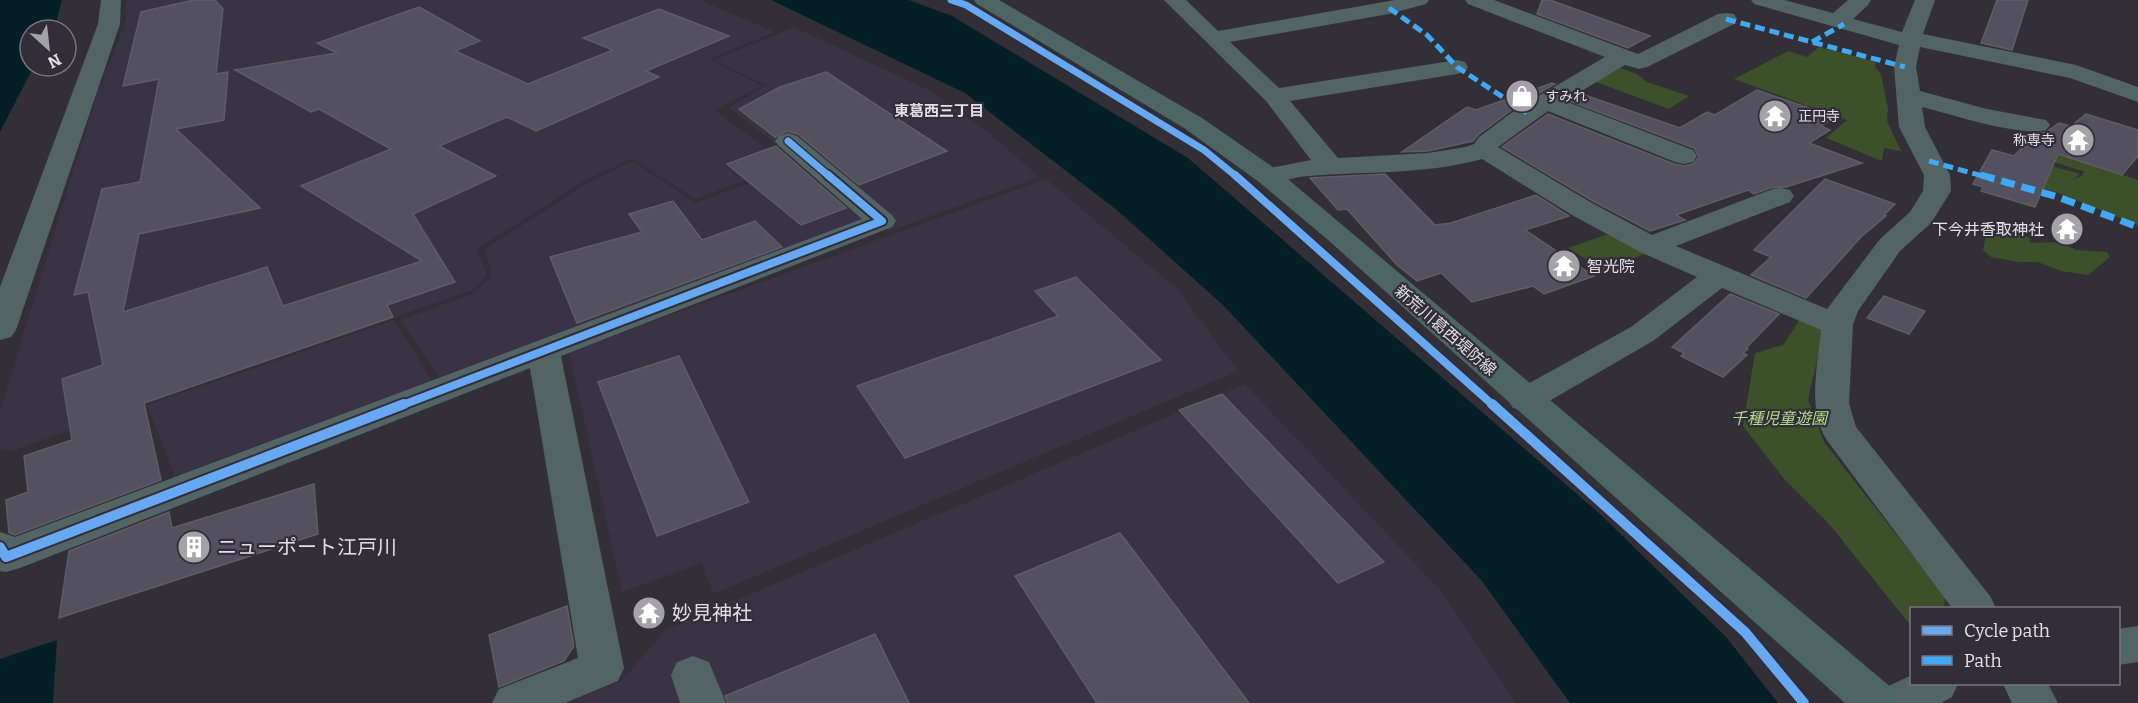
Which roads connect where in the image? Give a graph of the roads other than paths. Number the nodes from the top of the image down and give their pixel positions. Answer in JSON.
{"nodes":[{"id":1,"x":111,"y":0,"type":"edge"},
{"id":2,"x":984,"y":0,"type":"edge"},
{"id":3,"x":1174,"y":0,"type":"edge"},
{"id":4,"x":1419,"y":0,"type":"edge"},
{"id":5,"x":1475,"y":0,"type":"edge"},
{"id":6,"x":1761,"y":0,"type":"edge"},
{"id":7,"x":1858,"y":0,"type":"edge"},
{"id":8,"x":1925,"y":0,"type":"edge"},
{"id":9,"x":1726,"y":19,"type":"dead end"},
{"id":10,"x":1837,"y":21,"type":"junction"},
{"id":11,"x":1213,"y":38,"type":"junction"},
{"id":12,"x":1911,"y":40,"type":"junction"},
{"id":13,"x":1629,"y":59,"type":"junction"},
{"id":14,"x":1457,"y":67,"type":"dead end"},
{"id":15,"x":2138,"y":95,"type":"edge"},
{"id":16,"x":1274,"y":96,"type":"junction"},
{"id":17,"x":1909,"y":96,"type":"junction"},
{"id":18,"x":1547,"y":102,"type":"junction"},
{"id":19,"x":2037,"y":125,"type":"dead end"},
{"id":20,"x":788,"y":141,"type":"dead end"},
{"id":21,"x":1483,"y":149,"type":"junction"},
{"id":22,"x":1684,"y":156,"type":"dead end"},
{"id":23,"x":1331,"y":167,"type":"junction"},
{"id":24,"x":1268,"y":176,"type":"junction"},
{"id":25,"x":1780,"y":196,"type":"dead end"},
{"id":26,"x":1650,"y":246,"type":"junction"},
{"id":27,"x":1718,"y":276,"type":"junction"},
{"id":28,"x":1837,"y":325,"type":"junction"},
{"id":29,"x":0,"y":330,"type":"edge"},
{"id":30,"x":544,"y":352,"type":"junction"},
{"id":31,"x":1525,"y":400,"type":"junction"},
{"id":32,"x":0,"y":547,"type":"edge"},
{"id":33,"x":1973,"y":607,"type":"edge"},
{"id":34,"x":2138,"y":644,"type":"edge"},
{"id":35,"x":2120,"y":647,"type":"edge"},
{"id":36,"x":1934,"y":685,"type":"edge"},
{"id":37,"x":2026,"y":685,"type":"edge"},
{"id":38,"x":515,"y":703,"type":"edge"},
{"id":39,"x":1877,"y":703,"type":"edge"},
{"id":40,"x":1898,"y":703,"type":"edge"},
{"id":41,"x":2036,"y":703,"type":"edge"}],
"edges":[{"from":1,"to":29,"type":"street"},
{"from":2,"to":24,"type":"main road","name":"新荒川葛西堤防線"},
{"from":3,"to":11,"type":"street"},
{"from":4,"to":11,"type":"street"},
{"from":5,"to":13,"type":"street"},
{"from":6,"to":10,"type":"street"},
{"from":7,"to":10,"type":"street"},
{"from":8,"to":12,"type":"street"},
{"from":9,"to":13,"type":"street"},
{"from":10,"to":12,"type":"street"},
{"from":11,"to":16,"type":"street"},
{"from":12,"to":15,"type":"street"},
{"from":12,"to":17,"type":"street"},
{"from":13,"to":18,"type":"street"},
{"from":14,"to":16,"type":"street"},
{"from":16,"to":23,"type":"street"},
{"from":17,"to":19,"type":"street"},
{"from":17,"to":28,"type":"street"},
{"from":18,"to":21,"type":"street"},
{"from":18,"to":22,"type":"street"},
{"from":20,"to":30,"type":"street"},
{"from":21,"to":23,"type":"street"},
{"from":21,"to":26,"type":"street"},
{"from":23,"to":24,"type":"street"},
{"from":24,"to":31,"type":"main road","name":"新荒川葛西堤防線"},
{"from":25,"to":26,"type":"street"},
{"from":26,"to":27,"type":"street"},
{"from":27,"to":28,"type":"street"},
{"from":27,"to":31,"type":"street"},
{"from":28,"to":33,"type":"street"},
{"from":30,"to":32,"type":"street"},
{"from":30,"to":38,"type":"street"},
{"from":31,"to":39,"type":"main road","name":"新荒川葛西堤防線"},
{"from":34,"to":35,"type":"street"},
{"from":36,"to":40,"type":"street"},
{"from":37,"to":41,"type":"street"}]}
